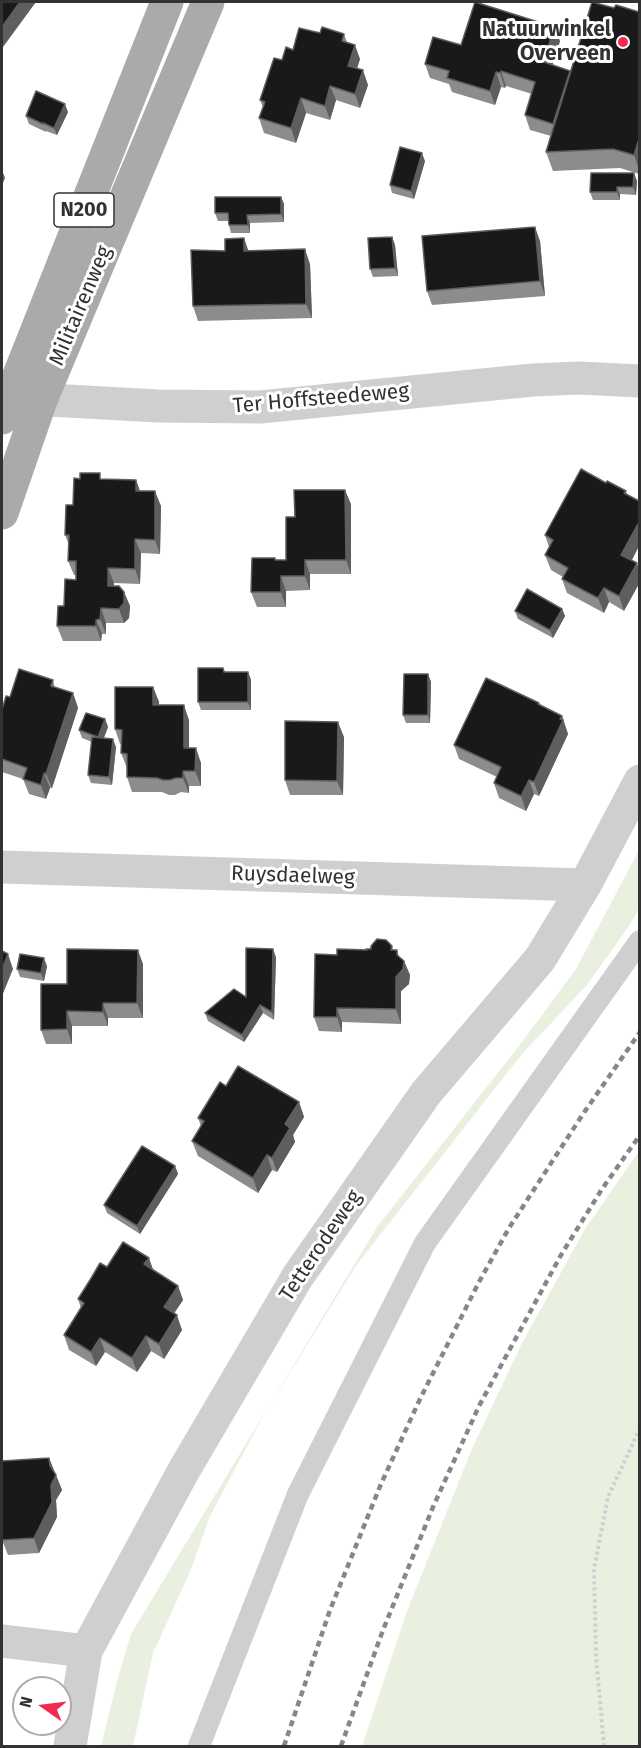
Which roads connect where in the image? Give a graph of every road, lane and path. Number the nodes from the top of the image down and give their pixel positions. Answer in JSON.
{"nodes":[{"id":1,"x":167,"y":2,"type":"edge"},
{"id":2,"x":208,"y":2,"type":"edge"},
{"id":3,"x":639,"y":381,"type":"edge"},
{"id":4,"x":41,"y":400,"type":"junction"},
{"id":5,"x":4,"y":405,"type":"edge"},
{"id":6,"x":2,"y":513,"type":"edge"},
{"id":7,"x":639,"y":781,"type":"edge"},
{"id":8,"x":2,"y":867,"type":"edge"},
{"id":9,"x":585,"y":885,"type":"junction"},
{"id":10,"x":639,"y":941,"type":"edge"},
{"id":11,"x":639,"y":1428,"type":"edge"},
{"id":12,"x":2,"y":1641,"type":"edge"},
{"id":13,"x":86,"y":1651,"type":"junction"},
{"id":14,"x":70,"y":1746,"type":"edge"},
{"id":15,"x":199,"y":1746,"type":"edge"},
{"id":16,"x":604,"y":1746,"type":"edge"}],
"edges":[{"from":1,"to":5,"type":"main road","name":"Militairenweg","number":"N200"},
{"from":2,"to":4,"type":"main road","name":"Militairenweg","number":"N200"},
{"from":3,"to":4,"type":"street","name":"Ter Hoffsteedeweg"},
{"from":4,"to":5,"type":"street","name":"Ter Hoffsteedeweg"},
{"from":4,"to":6,"type":"main road","name":"Militairenweg","number":"N200"},
{"from":7,"to":9,"type":"street","name":"Tetterodeweg"},
{"from":8,"to":9,"type":"street","name":"Ruysdaelweg"},
{"from":9,"to":13,"type":"street","name":"Tetterodeweg"},
{"from":10,"to":15,"type":"lane"},
{"from":11,"to":16,"type":"path"},
{"from":12,"to":13,"type":"street"},
{"from":13,"to":14,"type":"street","name":"Tetterodeweg"}]}
